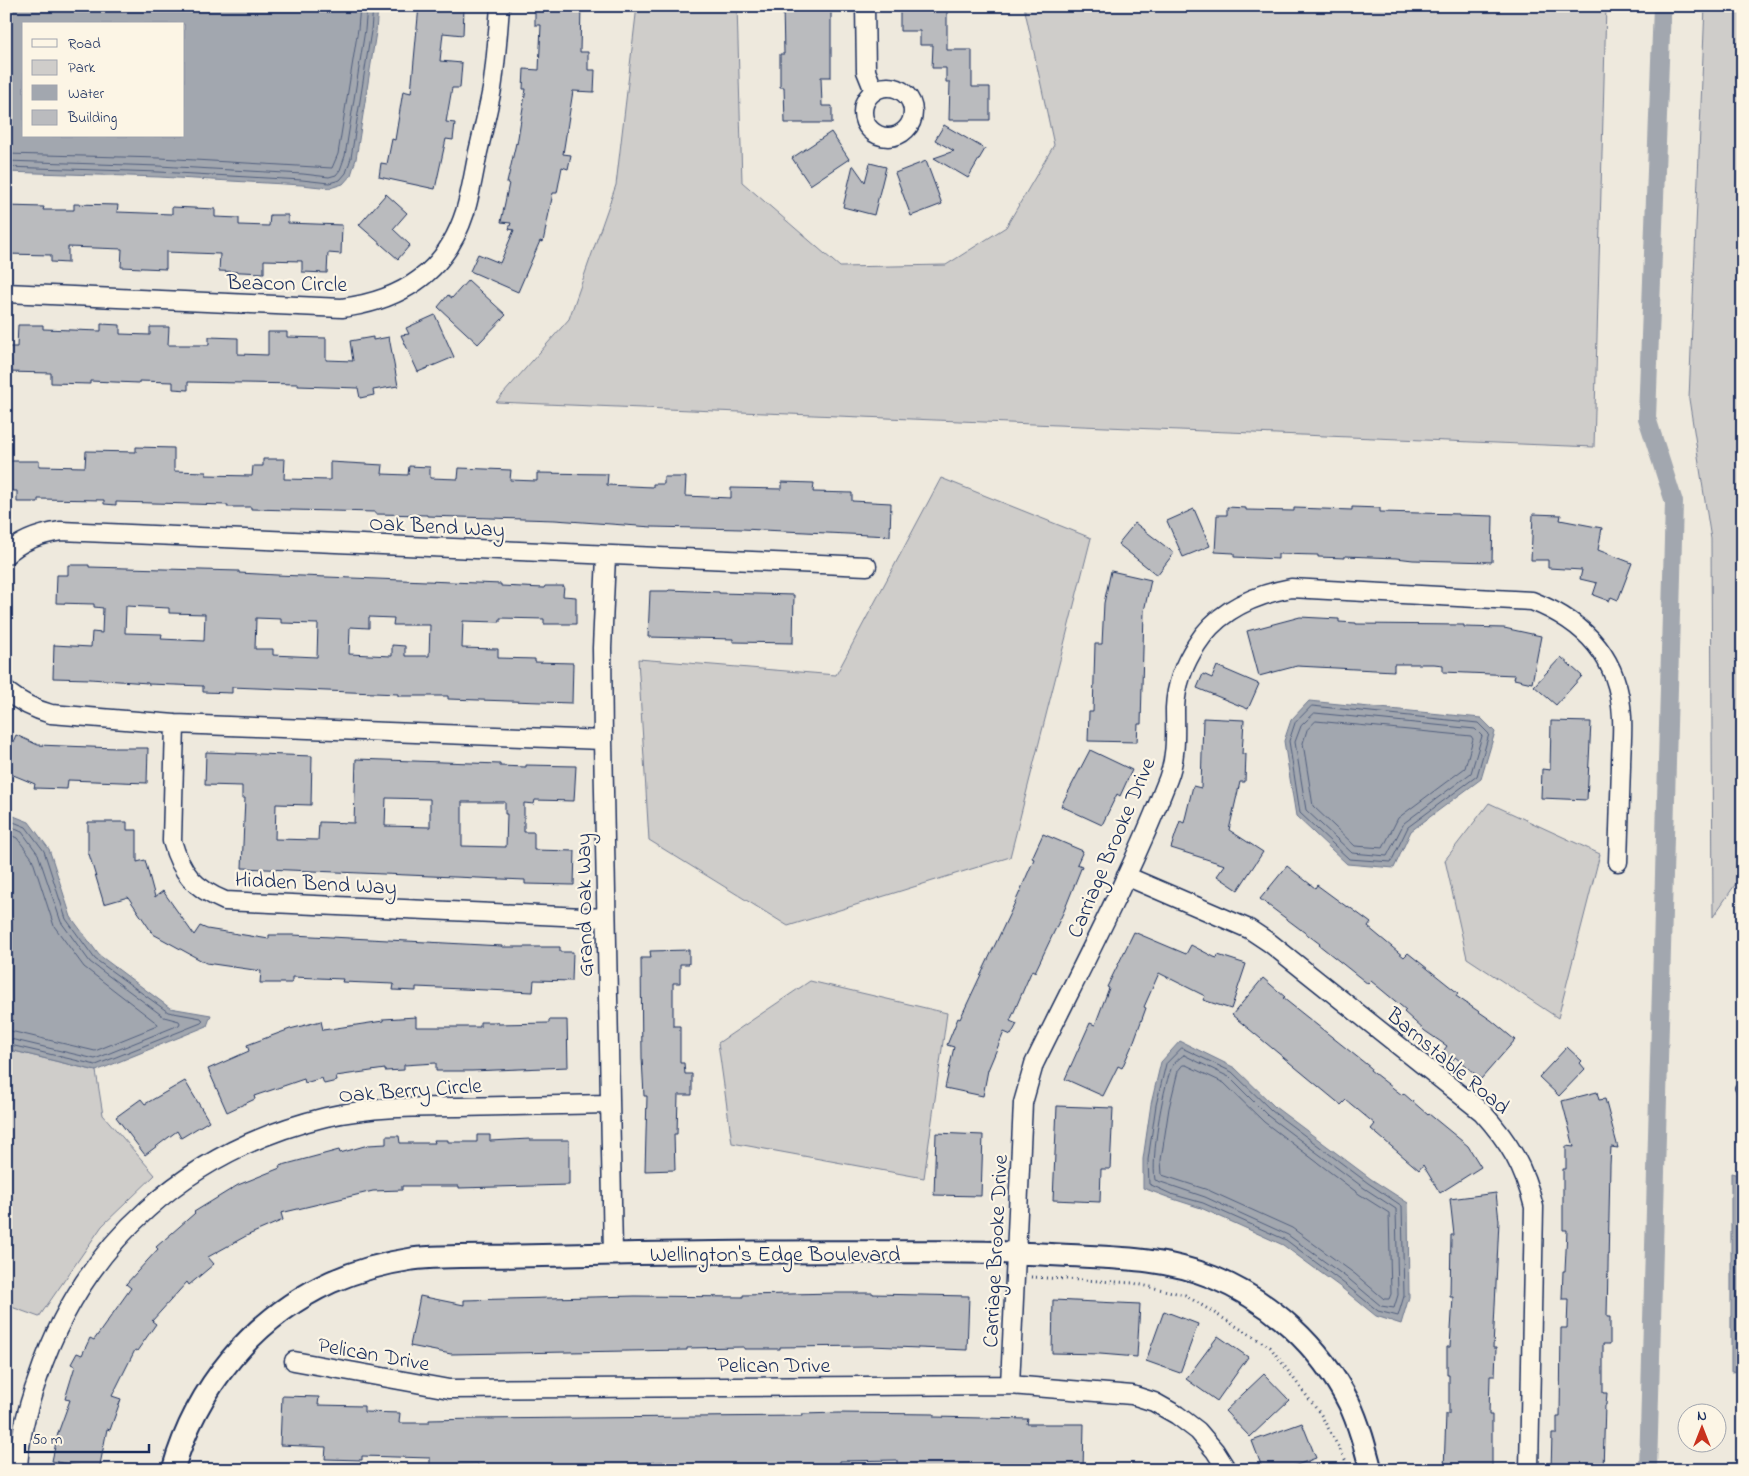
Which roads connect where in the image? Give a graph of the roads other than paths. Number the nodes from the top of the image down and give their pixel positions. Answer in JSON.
{"nodes":[{"id":1,"x":500,"y":6,"type":"edge"},
{"id":2,"x":865,"y":6,"type":"edge"},
{"id":3,"x":874,"y":90,"type":"dead end"},
{"id":4,"x":6,"y":293,"type":"edge"},
{"id":5,"x":7,"y":552,"type":"edge"},
{"id":6,"x":606,"y":556,"type":"junction"},
{"id":7,"x":867,"y":566,"type":"dead end"},
{"id":8,"x":6,"y":691,"type":"edge"},
{"id":9,"x":175,"y":724,"type":"junction"},
{"id":10,"x":603,"y":740,"type":"junction"},
{"id":11,"x":1618,"y":862,"type":"dead end"},
{"id":12,"x":1126,"y":876,"type":"junction"},
{"id":13,"x":606,"y":918,"type":"junction"},
{"id":14,"x":609,"y":1104,"type":"junction"},
{"id":15,"x":613,"y":1253,"type":"junction"},
{"id":16,"x":1016,"y":1253,"type":"junction"},
{"id":17,"x":294,"y":1362,"type":"dead end"},
{"id":18,"x":1010,"y":1385,"type":"junction"},
{"id":19,"x":18,"y":1470,"type":"edge"},
{"id":20,"x":173,"y":1470,"type":"edge"},
{"id":21,"x":1227,"y":1470,"type":"edge"},
{"id":22,"x":1371,"y":1470,"type":"edge"},
{"id":23,"x":1529,"y":1470,"type":"edge"}],
"edges":[{"from":1,"to":4,"type":"street","name":"Beacon Circle"},
{"from":2,"to":3,"type":"street"},
{"from":5,"to":6,"type":"street","name":"Oak Bend Way"},
{"from":6,"to":7,"type":"street","name":"Oak Bend Way"},
{"from":6,"to":10,"type":"street","name":"Grand Oak Way"},
{"from":8,"to":9,"type":"street"},
{"from":9,"to":10,"type":"street"},
{"from":9,"to":13,"type":"street","name":"Hidden Bend Way"},
{"from":10,"to":13,"type":"street","name":"Grand Oak Way"},
{"from":11,"to":12,"type":"street","name":"Carriage Brooke Drive"},
{"from":12,"to":16,"type":"street","name":"Carriage Brooke Drive"},
{"from":12,"to":23,"type":"street","name":"Barnstable Road"},
{"from":13,"to":14,"type":"street","name":"Grand Oak Way"},
{"from":14,"to":15,"type":"street","name":"Grand Oak Way"},
{"from":14,"to":19,"type":"street","name":"Oak Berry Circle"},
{"from":15,"to":16,"type":"street","name":"Wellington's Edge Boulevard"},
{"from":15,"to":20,"type":"street","name":"Wellington's Edge Boulevard"},
{"from":16,"to":18,"type":"street","name":"Carriage Brooke Drive"},
{"from":16,"to":22,"type":"street","name":"Wellington's Edge Boulevard"},
{"from":17,"to":18,"type":"street","name":"Pelican Drive"},
{"from":18,"to":21,"type":"street","name":"Pelican Drive"}]}
